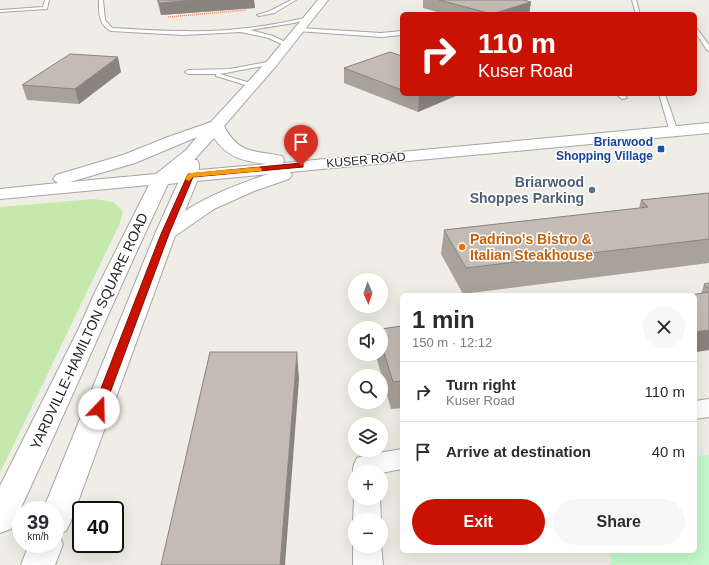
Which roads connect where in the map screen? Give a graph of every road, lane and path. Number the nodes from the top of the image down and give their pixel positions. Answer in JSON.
{"nodes":[{"id":1,"x":47,"y":0,"type":"edge"},
{"id":2,"x":101,"y":0,"type":"edge"},
{"id":3,"x":294,"y":0,"type":"edge"},
{"id":4,"x":323,"y":0,"type":"edge"},
{"id":5,"x":634,"y":0,"type":"edge"},
{"id":6,"x":279,"y":9,"type":"junction"},
{"id":7,"x":0,"y":11,"type":"edge"},
{"id":8,"x":637,"y":12,"type":"edge"},
{"id":9,"x":259,"y":15,"type":"dead end"},
{"id":10,"x":165,"y":17,"type":"edge"},
{"id":11,"x":309,"y":18,"type":"junction"},
{"id":12,"x":241,"y":30,"type":"junction"},
{"id":13,"x":299,"y":30,"type":"junction"},
{"id":14,"x":697,"y":31,"type":"edge"},
{"id":15,"x":400,"y":33,"type":"edge"},
{"id":16,"x":287,"y":45,"type":"junction"},
{"id":17,"x":709,"y":49,"type":"edge"},
{"id":18,"x":272,"y":63,"type":"junction"},
{"id":19,"x":188,"y":72,"type":"dead end"},
{"id":20,"x":208,"y":73,"type":"junction"},
{"id":21,"x":252,"y":85,"type":"junction"},
{"id":22,"x":663,"y":96,"type":"edge"},
{"id":23,"x":216,"y":126,"type":"junction"},
{"id":24,"x":709,"y":128,"type":"edge"},
{"id":25,"x":674,"y":132,"type":"junction"},
{"id":26,"x":192,"y":153,"type":"junction"},
{"id":27,"x":317,"y":164,"type":"junction"},
{"id":28,"x":190,"y":176,"type":"junction"},
{"id":29,"x":162,"y":178,"type":"junction"},
{"id":30,"x":28,"y":191,"type":"junction"},
{"id":31,"x":0,"y":194,"type":"edge"},
{"id":32,"x":165,"y":234,"type":"junction"},
{"id":33,"x":709,"y":408,"type":"edge"},
{"id":34,"x":697,"y":410,"type":"edge"},
{"id":35,"x":400,"y":459,"type":"edge"},
{"id":36,"x":366,"y":465,"type":"edge"},
{"id":37,"x":63,"y":501,"type":"edge"},
{"id":38,"x":0,"y":519,"type":"edge"},
{"id":39,"x":43,"y":553,"type":"edge"},
{"id":40,"x":367,"y":553,"type":"edge"},
{"id":41,"x":38,"y":565,"type":"edge"},
{"id":42,"x":368,"y":565,"type":"edge"}],
"edges":[{"from":1,"to":7,"type":"lane"},
{"from":2,"to":12,"type":"lane"},
{"from":3,"to":6,"type":"lane"},
{"from":4,"to":11,"type":"street","name":"YARDVILLE-HAMILTON SQUARE ROAD"},
{"from":5,"to":8,"type":"lane"},
{"from":6,"to":9,"type":"lane"},
{"from":6,"to":10,"type":"path"},
{"from":11,"to":12,"type":"lane"},
{"from":11,"to":13,"type":"street","name":"YARDVILLE-HAMILTON SQUARE ROAD"},
{"from":12,"to":16,"type":"lane"},
{"from":13,"to":15,"type":"lane"},
{"from":13,"to":16,"type":"street","name":"YARDVILLE-HAMILTON SQUARE ROAD"},
{"from":14,"to":17,"type":"lane"},
{"from":16,"to":18,"type":"street","name":"YARDVILLE-HAMILTON SQUARE ROAD"},
{"from":18,"to":20,"type":"lane"},
{"from":18,"to":21,"type":"street","name":"YARDVILLE-HAMILTON SQUARE ROAD"},
{"from":19,"to":20,"type":"lane"},
{"from":20,"to":21,"type":"lane"},
{"from":21,"to":23,"type":"street","name":"YARDVILLE-HAMILTON SQUARE ROAD"},
{"from":22,"to":25,"type":"lane"},
{"from":23,"to":26,"type":"street","name":"YARDVILLE-HAMILTON SQUARE ROAD"},
{"from":23,"to":27,"type":"street"},
{"from":23,"to":30,"type":"street"},
{"from":24,"to":25,"type":"street","name":"KUSER ROAD"},
{"from":25,"to":27,"type":"street","name":"KUSER ROAD"},
{"from":26,"to":28,"type":"street","name":"YARDVILLE-HAMILTON SQUARE ROAD"},
{"from":26,"to":29,"type":"street","name":"YARDVILLE-HAMILTON SQUARE ROAD"},
{"from":27,"to":28,"type":"street","name":"KUSER ROAD"},
{"from":27,"to":32,"type":"street"},
{"from":28,"to":29,"type":"street","name":"KUSER ROAD"},
{"from":28,"to":32,"type":"street","name":"YARDVILLE-HAMILTON SQUARE ROAD"},
{"from":29,"to":30,"type":"street","name":"KUSER ROAD"},
{"from":29,"to":38,"type":"street","name":"YARDVILLE-HAMILTON SQUARE ROAD"},
{"from":30,"to":31,"type":"street","name":"KUSER ROAD"},
{"from":32,"to":37,"type":"street","name":"YARDVILLE-HAMILTON SQUARE ROAD"},
{"from":33,"to":34,"type":"street"},
{"from":35,"to":36,"type":"street"},
{"from":39,"to":41,"type":"street"},
{"from":40,"to":42,"type":"street"}]}
